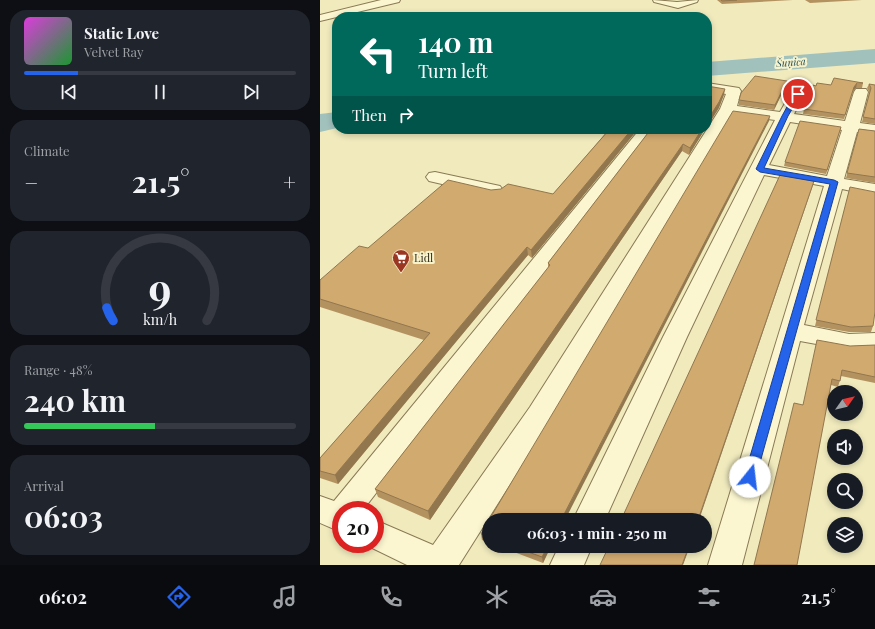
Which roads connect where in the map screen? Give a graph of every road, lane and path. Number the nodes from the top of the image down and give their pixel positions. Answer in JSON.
{"nodes":[{"id":1,"x":390,"y":0,"type":"edge"},
{"id":2,"x":658,"y":0,"type":"edge"},
{"id":3,"x":692,"y":0,"type":"edge"},
{"id":4,"x":343,"y":12,"type":"edge"},
{"id":5,"x":332,"y":15,"type":"edge"},
{"id":6,"x":320,"y":18,"type":"edge"},
{"id":7,"x":712,"y":88,"type":"edge"},
{"id":8,"x":861,"y":92,"type":"dead end"},
{"id":9,"x":798,"y":94,"type":"dead end"},
{"id":10,"x":728,"y":109,"type":"junction"},
{"id":11,"x":785,"y":116,"type":"junction"},
{"id":12,"x":851,"y":127,"type":"junction"},
{"id":13,"x":875,"y":130,"type":"edge"},
{"id":14,"x":644,"y":134,"type":"edge"},
{"id":15,"x":760,"y":169,"type":"junction"},
{"id":16,"x":435,"y":177,"type":"dead end"},
{"id":17,"x":834,"y":182,"type":"junction"},
{"id":18,"x":494,"y":190,"type":"edge"},
{"id":19,"x":875,"y":190,"type":"edge"},
{"id":20,"x":791,"y":331,"type":"junction"},
{"id":21,"x":875,"y":341,"type":"edge"},
{"id":22,"x":344,"y":501,"type":"edge"},
{"id":23,"x":591,"y":513,"type":"edge"},
{"id":24,"x":384,"y":538,"type":"edge"},
{"id":25,"x":573,"y":553,"type":"edge"},
{"id":26,"x":441,"y":564,"type":"edge"},
{"id":27,"x":567,"y":565,"type":"edge"},
{"id":28,"x":725,"y":565,"type":"edge"}],
"edges":[{"from":1,"to":4,"type":"street"},
{"from":2,"to":3,"type":"street"},
{"from":5,"to":6,"type":"street"},
{"from":7,"to":10,"type":"street"},
{"from":8,"to":12,"type":"street"},
{"from":9,"to":11,"type":"street"},
{"from":10,"to":11,"type":"street"},
{"from":10,"to":26,"type":"street"},
{"from":11,"to":12,"type":"street"},
{"from":11,"to":15,"type":"street"},
{"from":12,"to":13,"type":"street"},
{"from":12,"to":17,"type":"street"},
{"from":14,"to":22,"type":"street"},
{"from":15,"to":17,"type":"street"},
{"from":15,"to":23,"type":"street"},
{"from":16,"to":18,"type":"street"},
{"from":17,"to":19,"type":"street"},
{"from":17,"to":20,"type":"street"},
{"from":20,"to":21,"type":"street"},
{"from":20,"to":28,"type":"street"},
{"from":24,"to":26,"type":"street"},
{"from":25,"to":27,"type":"street"}]}
